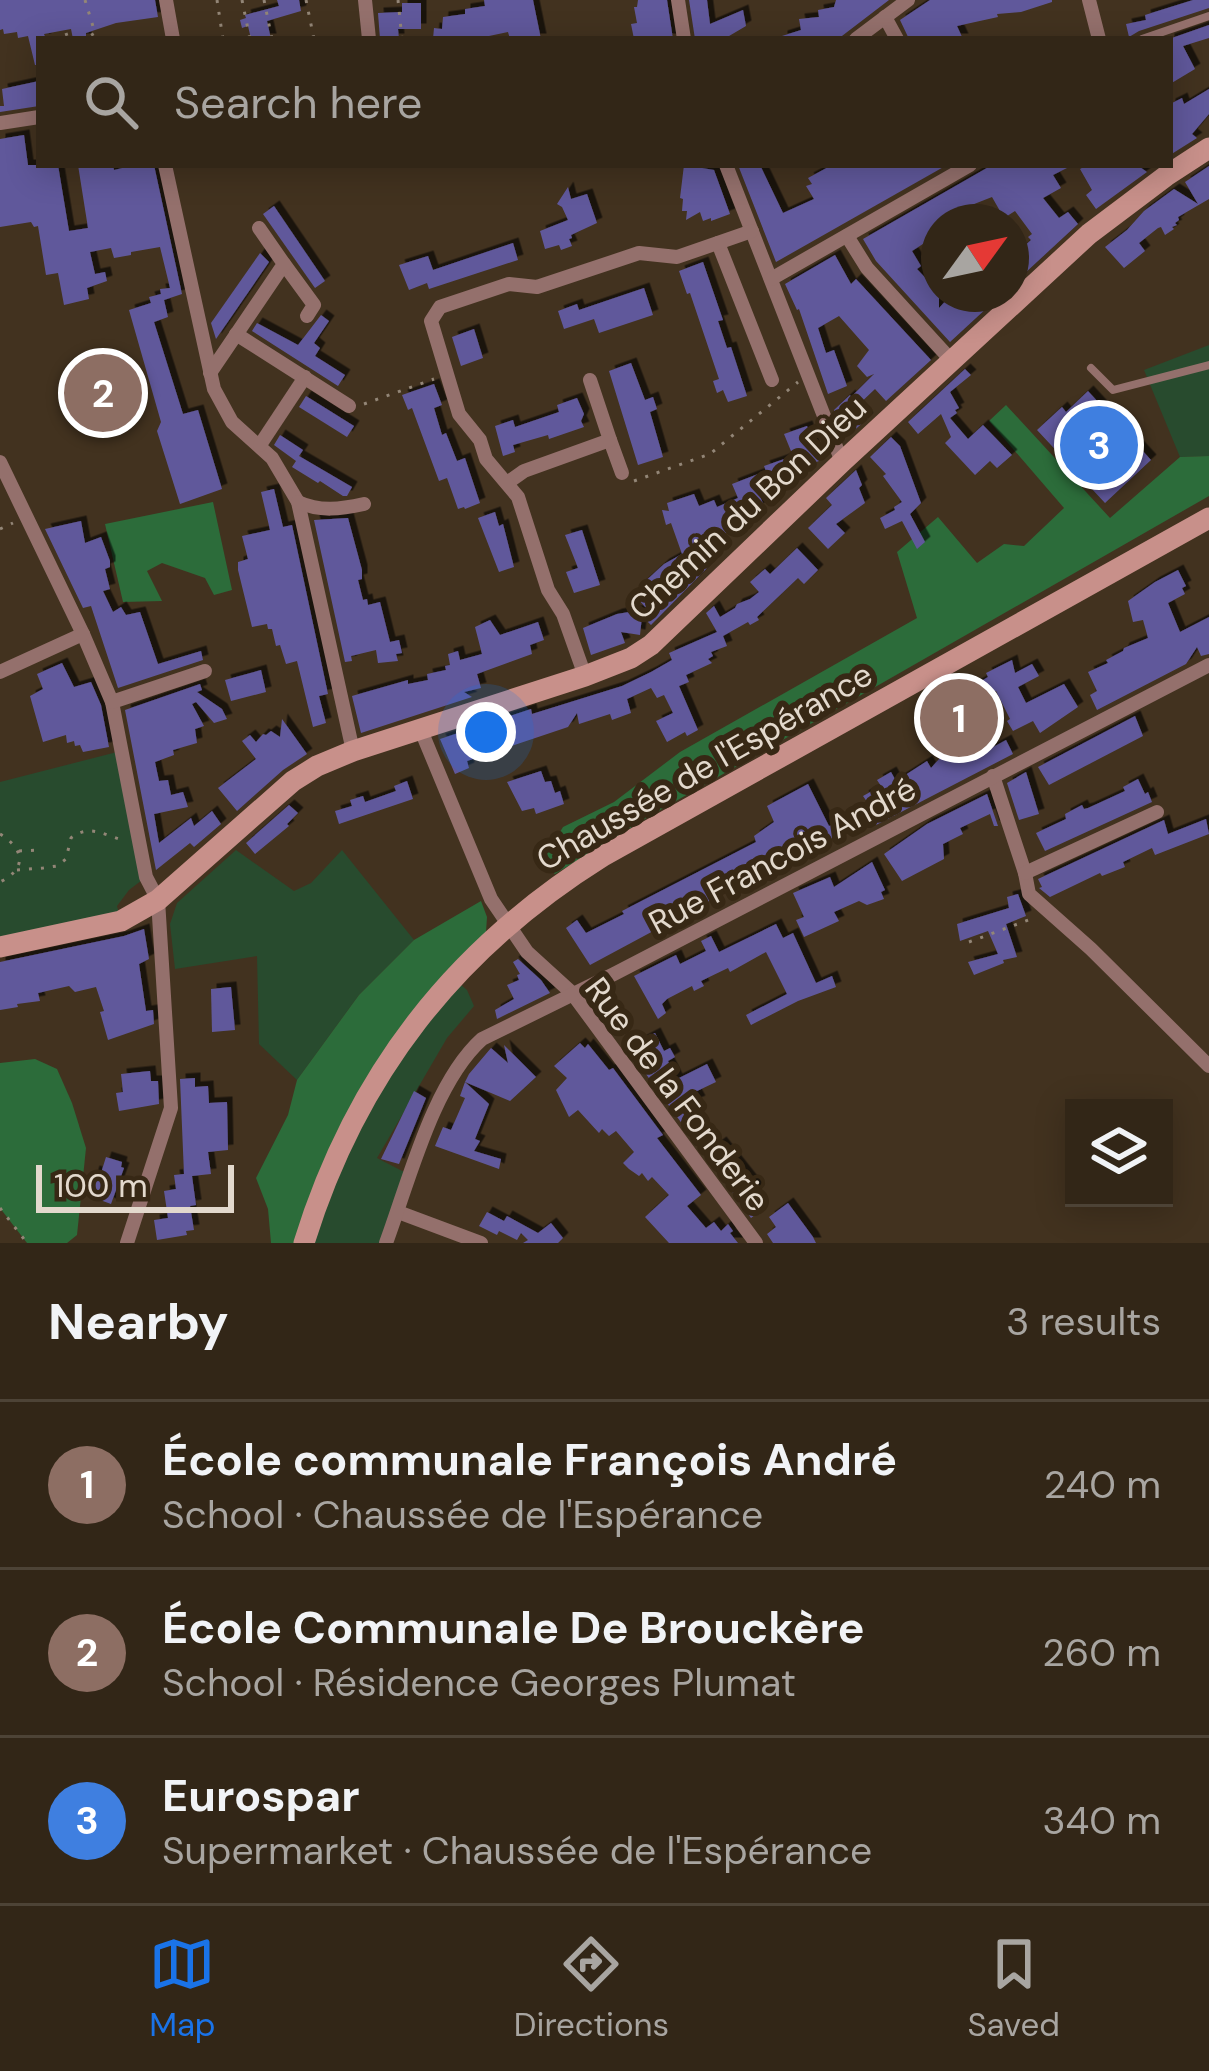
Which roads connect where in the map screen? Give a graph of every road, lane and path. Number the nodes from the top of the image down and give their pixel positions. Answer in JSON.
{"nodes":[{"id":1,"x":85,"y":0,"type":"edge"},
{"id":2,"x":166,"y":0,"type":"edge"},
{"id":3,"x":217,"y":0,"type":"edge"},
{"id":4,"x":242,"y":0,"type":"edge"},
{"id":5,"x":264,"y":0,"type":"edge"},
{"id":6,"x":306,"y":0,"type":"edge"},
{"id":7,"x":365,"y":0,"type":"edge"},
{"id":8,"x":398,"y":0,"type":"edge"},
{"id":9,"x":677,"y":0,"type":"edge"},
{"id":10,"x":908,"y":0,"type":"edge"},
{"id":11,"x":1089,"y":0,"type":"edge"},
{"id":12,"x":1209,"y":16,"type":"edge"},
{"id":13,"x":885,"y":17,"type":"junction"},
{"id":14,"x":90,"y":36,"type":"edge"},
{"id":15,"x":172,"y":36,"type":"edge"},
{"id":16,"x":223,"y":36,"type":"edge"},
{"id":17,"x":249,"y":36,"type":"edge"},
{"id":18,"x":271,"y":36,"type":"edge"},
{"id":19,"x":313,"y":36,"type":"edge"},
{"id":20,"x":370,"y":36,"type":"edge"},
{"id":21,"x":402,"y":36,"type":"edge"},
{"id":22,"x":683,"y":36,"type":"edge"},
{"id":23,"x":860,"y":36,"type":"edge"},
{"id":24,"x":895,"y":36,"type":"edge"},
{"id":25,"x":1098,"y":36,"type":"edge"},
{"id":26,"x":1151,"y":36,"type":"edge"},
{"id":27,"x":36,"y":117,"type":"edge"},
{"id":28,"x":0,"y":123,"type":"edge"},
{"id":29,"x":1209,"y":148,"type":"edge"},
{"id":30,"x":1173,"y":165,"type":"edge"},
{"id":31,"x":166,"y":168,"type":"edge"},
{"id":32,"x":727,"y":168,"type":"edge"},
{"id":33,"x":963,"y":168,"type":"edge"},
{"id":34,"x":1163,"y":170,"type":"edge"},
{"id":35,"x":260,"y":228,"type":"dead end"},
{"id":36,"x":752,"y":231,"type":"junction"},
{"id":37,"x":847,"y":236,"type":"junction"},
{"id":38,"x":718,"y":244,"type":"junction"},
{"id":39,"x":284,"y":264,"type":"junction"},
{"id":40,"x":771,"y":279,"type":"junction"},
{"id":41,"x":307,"y":316,"type":"dead end"},
{"id":42,"x":236,"y":334,"type":"junction"},
{"id":43,"x":951,"y":360,"type":"junction"},
{"id":44,"x":1209,"y":365,"type":"edge"},
{"id":45,"x":1091,"y":368,"type":"dead end"},
{"id":46,"x":210,"y":373,"type":"junction"},
{"id":47,"x":808,"y":374,"type":"junction"},
{"id":48,"x":447,"y":375,"type":"junction"},
{"id":49,"x":305,"y":377,"type":"junction"},
{"id":50,"x":590,"y":380,"type":"dead end"},
{"id":51,"x":772,"y":380,"type":"dead end"},
{"id":52,"x":349,"y":406,"type":"joint"},
{"id":53,"x":610,"y":440,"type":"junction"},
{"id":54,"x":260,"y":446,"type":"junction"},
{"id":55,"x":0,"y":462,"type":"edge"},
{"id":56,"x":842,"y":462,"type":"junction"},
{"id":57,"x":622,"y":473,"type":"joint"},
{"id":58,"x":507,"y":483,"type":"junction"},
{"id":59,"x":298,"y":502,"type":"junction"},
{"id":60,"x":364,"y":504,"type":"dead end"},
{"id":61,"x":26,"y":517,"type":"junction"},
{"id":62,"x":1209,"y":518,"type":"edge"},
{"id":63,"x":0,"y":529,"type":"edge"},
{"id":64,"x":83,"y":634,"type":"junction"},
{"id":65,"x":1209,"y":665,"type":"edge"},
{"id":66,"x":205,"y":670,"type":"dead end"},
{"id":67,"x":0,"y":672,"type":"edge"},
{"id":68,"x":585,"y":676,"type":"junction"},
{"id":69,"x":112,"y":702,"type":"junction"},
{"id":70,"x":420,"y":728,"type":"junction"},
{"id":71,"x":353,"y":751,"type":"junction"},
{"id":72,"x":993,"y":776,"type":"junction"},
{"id":73,"x":1157,"y":812,"type":"dead end"},
{"id":74,"x":0,"y":834,"type":"edge"},
{"id":75,"x":139,"y":843,"type":"junction"},
{"id":76,"x":41,"y":850,"type":"dead end"},
{"id":77,"x":19,"y":851,"type":"junction"},
{"id":78,"x":17,"y":869,"type":"junction"},
{"id":79,"x":1025,"y":873,"type":"junction"},
{"id":80,"x":0,"y":882,"type":"edge"},
{"id":81,"x":1030,"y":894,"type":"junction"},
{"id":82,"x":158,"y":900,"type":"junction"},
{"id":83,"x":508,"y":925,"type":"junction"},
{"id":84,"x":969,"y":942,"type":"dead end"},
{"id":85,"x":0,"y":947,"type":"edge"},
{"id":86,"x":572,"y":993,"type":"junction"},
{"id":87,"x":1209,"y":1066,"type":"edge"},
{"id":88,"x":0,"y":1208,"type":"edge"},
{"id":89,"x":398,"y":1212,"type":"junction"},
{"id":90,"x":27,"y":1243,"type":"edge"},
{"id":91,"x":128,"y":1243,"type":"edge"},
{"id":92,"x":304,"y":1243,"type":"edge"},
{"id":93,"x":386,"y":1243,"type":"edge"},
{"id":94,"x":481,"y":1243,"type":"edge"},
{"id":95,"x":756,"y":1243,"type":"edge"}],
"edges":[{"from":1,"to":14,"type":"path"},
{"from":2,"to":15,"type":"street"},
{"from":3,"to":16,"type":"path"},
{"from":4,"to":17,"type":"path"},
{"from":5,"to":18,"type":"path"},
{"from":6,"to":19,"type":"path"},
{"from":7,"to":20,"type":"street"},
{"from":8,"to":21,"type":"path"},
{"from":9,"to":22,"type":"street"},
{"from":10,"to":13,"type":"street"},
{"from":11,"to":25,"type":"street"},
{"from":12,"to":26,"type":"lane"},
{"from":13,"to":23,"type":"street"},
{"from":13,"to":24,"type":"street"},
{"from":27,"to":28,"type":"street"},
{"from":29,"to":30,"type":"street","name":"Chemin du Bon Dieu"},
{"from":31,"to":46,"type":"street"},
{"from":32,"to":36,"type":"street"},
{"from":33,"to":37,"type":"street"},
{"from":34,"to":43,"type":"street","name":"Chemin du Bon Dieu"},
{"from":35,"to":39,"type":"street"},
{"from":36,"to":38,"type":"street"},
{"from":36,"to":40,"type":"street"},
{"from":37,"to":40,"type":"street"},
{"from":37,"to":43,"type":"street"},
{"from":38,"to":48,"type":"street"},
{"from":38,"to":51,"type":"street"},
{"from":39,"to":41,"type":"street"},
{"from":39,"to":42,"type":"street"},
{"from":40,"to":47,"type":"street"},
{"from":42,"to":46,"type":"street"},
{"from":42,"to":49,"type":"street"},
{"from":43,"to":56,"type":"street","name":"Chemin du Bon Dieu"},
{"from":44,"to":45,"type":"lane"},
{"from":46,"to":54,"type":"street"},
{"from":47,"to":56,"type":"street"},
{"from":47,"to":57,"type":"path"},
{"from":48,"to":52,"type":"path"},
{"from":48,"to":58,"type":"street"},
{"from":49,"to":52,"type":"street"},
{"from":49,"to":54,"type":"street"},
{"from":50,"to":53,"type":"street"},
{"from":53,"to":57,"type":"street"},
{"from":53,"to":58,"type":"street"},
{"from":54,"to":59,"type":"street"},
{"from":55,"to":61,"type":"street"},
{"from":56,"to":68,"type":"street","name":"Chemin du Bon Dieu"},
{"from":58,"to":68,"type":"street"},
{"from":59,"to":60,"type":"street"},
{"from":59,"to":71,"type":"street"},
{"from":61,"to":63,"type":"path"},
{"from":61,"to":64,"type":"street"},
{"from":62,"to":83,"type":"street","name":"Chaussée de l'Espérance"},
{"from":64,"to":67,"type":"street"},
{"from":64,"to":69,"type":"street"},
{"from":65,"to":72,"type":"street","name":"Rue Francois André"},
{"from":66,"to":69,"type":"street"},
{"from":68,"to":70,"type":"street","name":"Chemin du Bon Dieu"},
{"from":69,"to":75,"type":"street"},
{"from":70,"to":71,"type":"street","name":"Chemin du Bon Dieu"},
{"from":70,"to":83,"type":"street","name":"Rue de la Fonderie"},
{"from":71,"to":82,"type":"street","name":"Chemin du Bon Dieu"},
{"from":72,"to":79,"type":"street"},
{"from":72,"to":86,"type":"street","name":"Rue Francois André"},
{"from":73,"to":79,"type":"street"},
{"from":74,"to":77,"type":"path"},
{"from":75,"to":78,"type":"path"},
{"from":75,"to":82,"type":"street"},
{"from":76,"to":77,"type":"path"},
{"from":77,"to":78,"type":"path"},
{"from":78,"to":80,"type":"path"},
{"from":79,"to":81,"type":"street"},
{"from":81,"to":84,"type":"path"},
{"from":81,"to":87,"type":"street"},
{"from":82,"to":85,"type":"street","name":"Chemin du Bon Dieu"},
{"from":82,"to":91,"type":"street"},
{"from":83,"to":86,"type":"street","name":"Rue de la Fonderie"},
{"from":83,"to":92,"type":"street","name":"Chaussée de l'Espérance"},
{"from":86,"to":89,"type":"street","name":"Rue Francois André"},
{"from":86,"to":95,"type":"street","name":"Rue de la Fonderie"},
{"from":88,"to":90,"type":"path"},
{"from":89,"to":93,"type":"street","name":"Rue Francois André"},
{"from":89,"to":94,"type":"street"}]}
